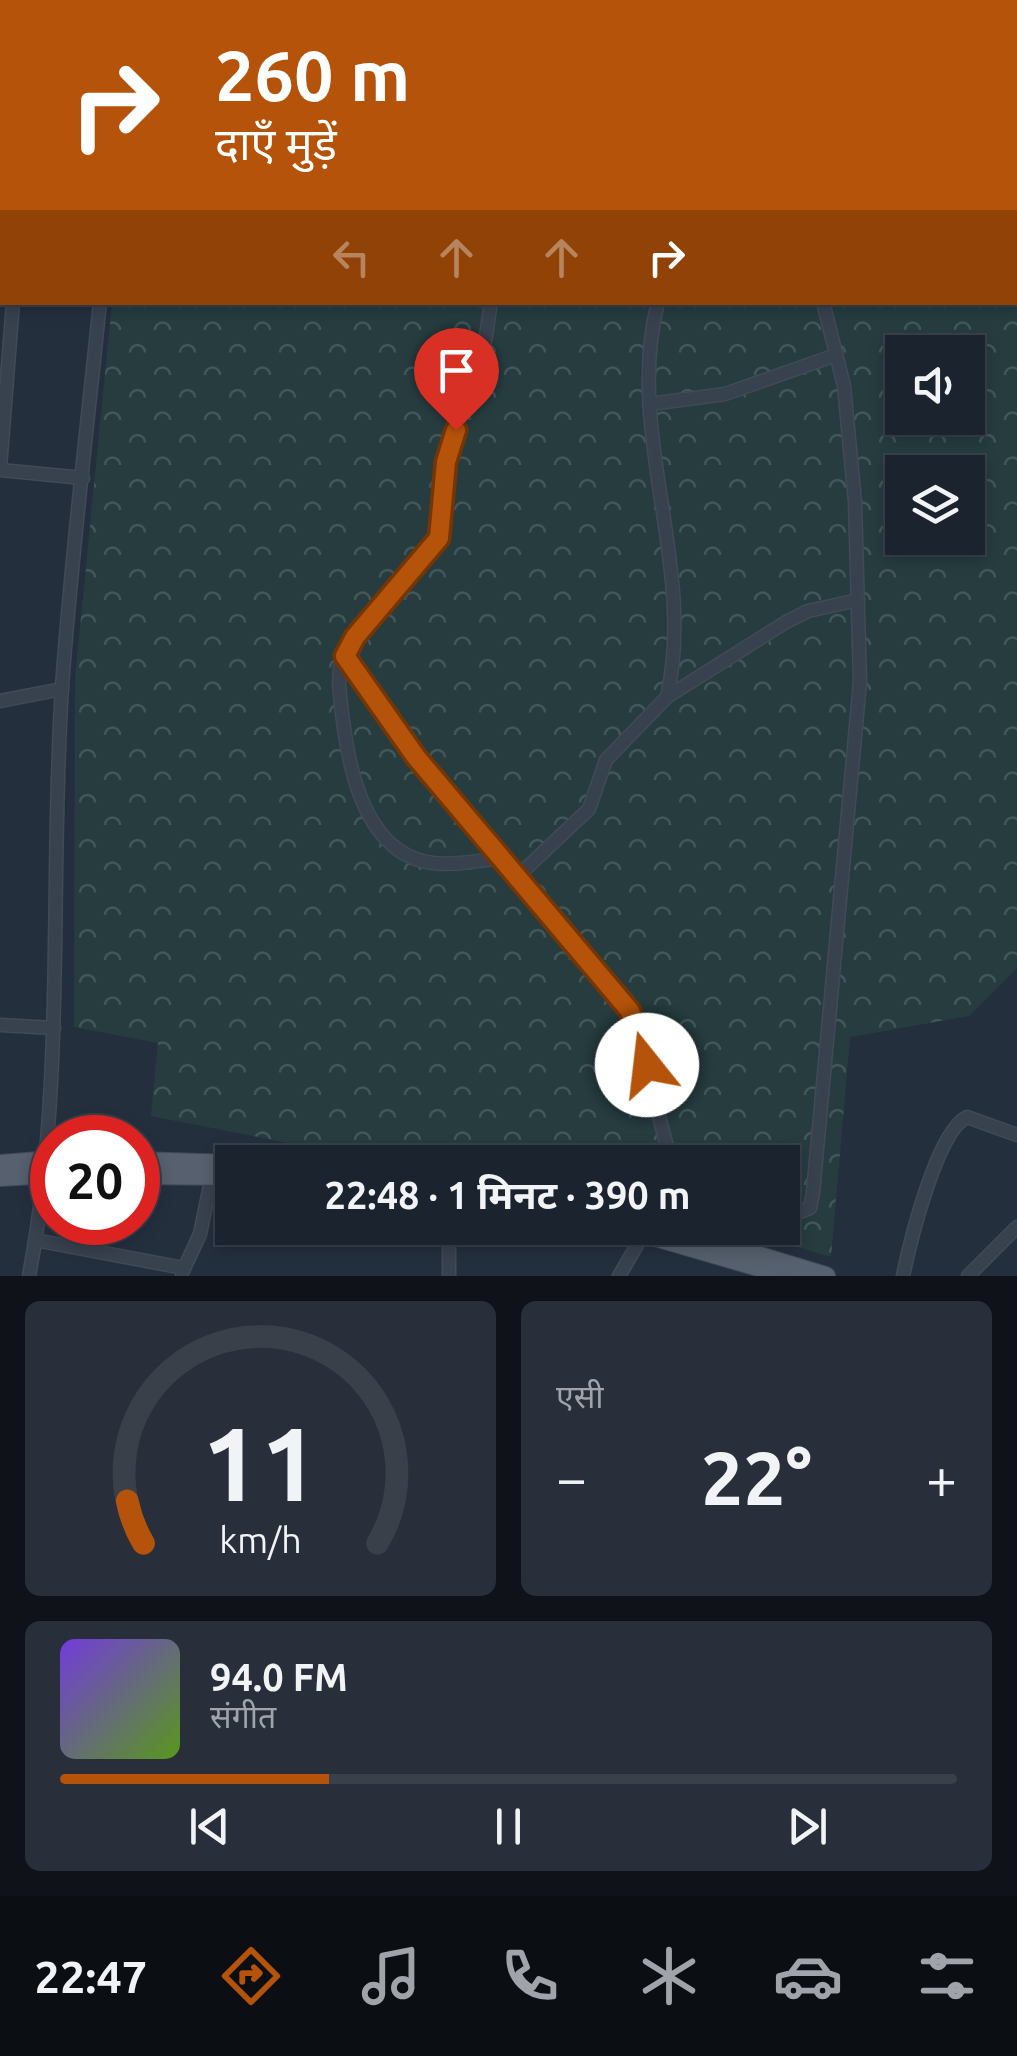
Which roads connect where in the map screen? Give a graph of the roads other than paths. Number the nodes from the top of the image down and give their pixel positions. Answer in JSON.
{"nodes":[{"id":1,"x":13,"y":305,"type":"edge"},
{"id":2,"x":100,"y":305,"type":"edge"},
{"id":3,"x":491,"y":305,"type":"edge"},
{"id":4,"x":658,"y":305,"type":"edge"},
{"id":5,"x":824,"y":305,"type":"edge"},
{"id":6,"x":836,"y":355,"type":"junction"},
{"id":7,"x":650,"y":404,"type":"junction"},
{"id":8,"x":0,"y":469,"type":"edge"},
{"id":9,"x":83,"y":478,"type":"junction"},
{"id":10,"x":858,"y":600,"type":"junction"},
{"id":11,"x":345,"y":656,"type":"junction"},
{"id":12,"x":62,"y":689,"type":"junction"},
{"id":13,"x":667,"y":697,"type":"junction"},
{"id":14,"x":0,"y":701,"type":"edge"},
{"id":15,"x":503,"y":858,"type":"junction"},
{"id":16,"x":518,"y":876,"type":"junction"},
{"id":17,"x":0,"y":1025,"type":"edge"},
{"id":18,"x":54,"y":1028,"type":"junction"},
{"id":19,"x":50,"y":1115,"type":"edge"},
{"id":20,"x":1017,"y":1135,"type":"edge"},
{"id":21,"x":666,"y":1145,"type":"edge"},
{"id":22,"x":160,"y":1162,"type":"edge"},
{"id":23,"x":215,"y":1163,"type":"edge"},
{"id":24,"x":0,"y":1164,"type":"edge"},
{"id":25,"x":30,"y":1166,"type":"edge"},
{"id":26,"x":30,"y":1170,"type":"edge"},
{"id":27,"x":160,"y":1175,"type":"edge"},
{"id":28,"x":0,"y":1176,"type":"edge"},
{"id":29,"x":212,"y":1176,"type":"joint"},
{"id":30,"x":800,"y":1212,"type":"edge"},
{"id":31,"x":1017,"y":1227,"type":"edge"},
{"id":32,"x":33,"y":1245,"type":"edge"},
{"id":33,"x":57,"y":1245,"type":"edge"},
{"id":34,"x":449,"y":1245,"type":"edge"},
{"id":35,"x":637,"y":1245,"type":"edge"},
{"id":36,"x":684,"y":1245,"type":"edge"},
{"id":37,"x":723,"y":1245,"type":"edge"},
{"id":38,"x":183,"y":1272,"type":"edge"},
{"id":39,"x":977,"y":1273,"type":"edge"},
{"id":40,"x":29,"y":1276,"type":"edge"},
{"id":41,"x":449,"y":1276,"type":"edge"},
{"id":42,"x":619,"y":1276,"type":"edge"},
{"id":43,"x":789,"y":1276,"type":"edge"},
{"id":44,"x":826,"y":1276,"type":"edge"},
{"id":45,"x":903,"y":1276,"type":"edge"}],
"edges":[{"from":1,"to":8,"type":"street"},
{"from":2,"to":9,"type":"street"},
{"from":3,"to":11,"type":"street"},
{"from":4,"to":7,"type":"street"},
{"from":5,"to":6,"type":"street"},
{"from":6,"to":7,"type":"street"},
{"from":6,"to":10,"type":"street"},
{"from":7,"to":13,"type":"street"},
{"from":8,"to":9,"type":"street"},
{"from":9,"to":12,"type":"street"},
{"from":10,"to":13,"type":"street"},
{"from":10,"to":30,"type":"street"},
{"from":11,"to":15,"type":"street"},
{"from":11,"to":15,"type":"street"},
{"from":12,"to":14,"type":"street"},
{"from":12,"to":18,"type":"street"},
{"from":13,"to":16,"type":"street"},
{"from":15,"to":16,"type":"street"},
{"from":16,"to":21,"type":"street"},
{"from":17,"to":18,"type":"street"},
{"from":18,"to":19,"type":"street"},
{"from":20,"to":45,"type":"street"},
{"from":22,"to":23,"type":"main road"},
{"from":24,"to":25,"type":"main road"},
{"from":26,"to":28,"type":"main road"},
{"from":27,"to":29,"type":"main road"},
{"from":29,"to":38,"type":"street"},
{"from":31,"to":39,"type":"street"},
{"from":32,"to":40,"type":"street"},
{"from":33,"to":38,"type":"street"},
{"from":34,"to":41,"type":"street"},
{"from":35,"to":42,"type":"street"},
{"from":36,"to":43,"type":"main road"},
{"from":37,"to":44,"type":"main road"}]}
